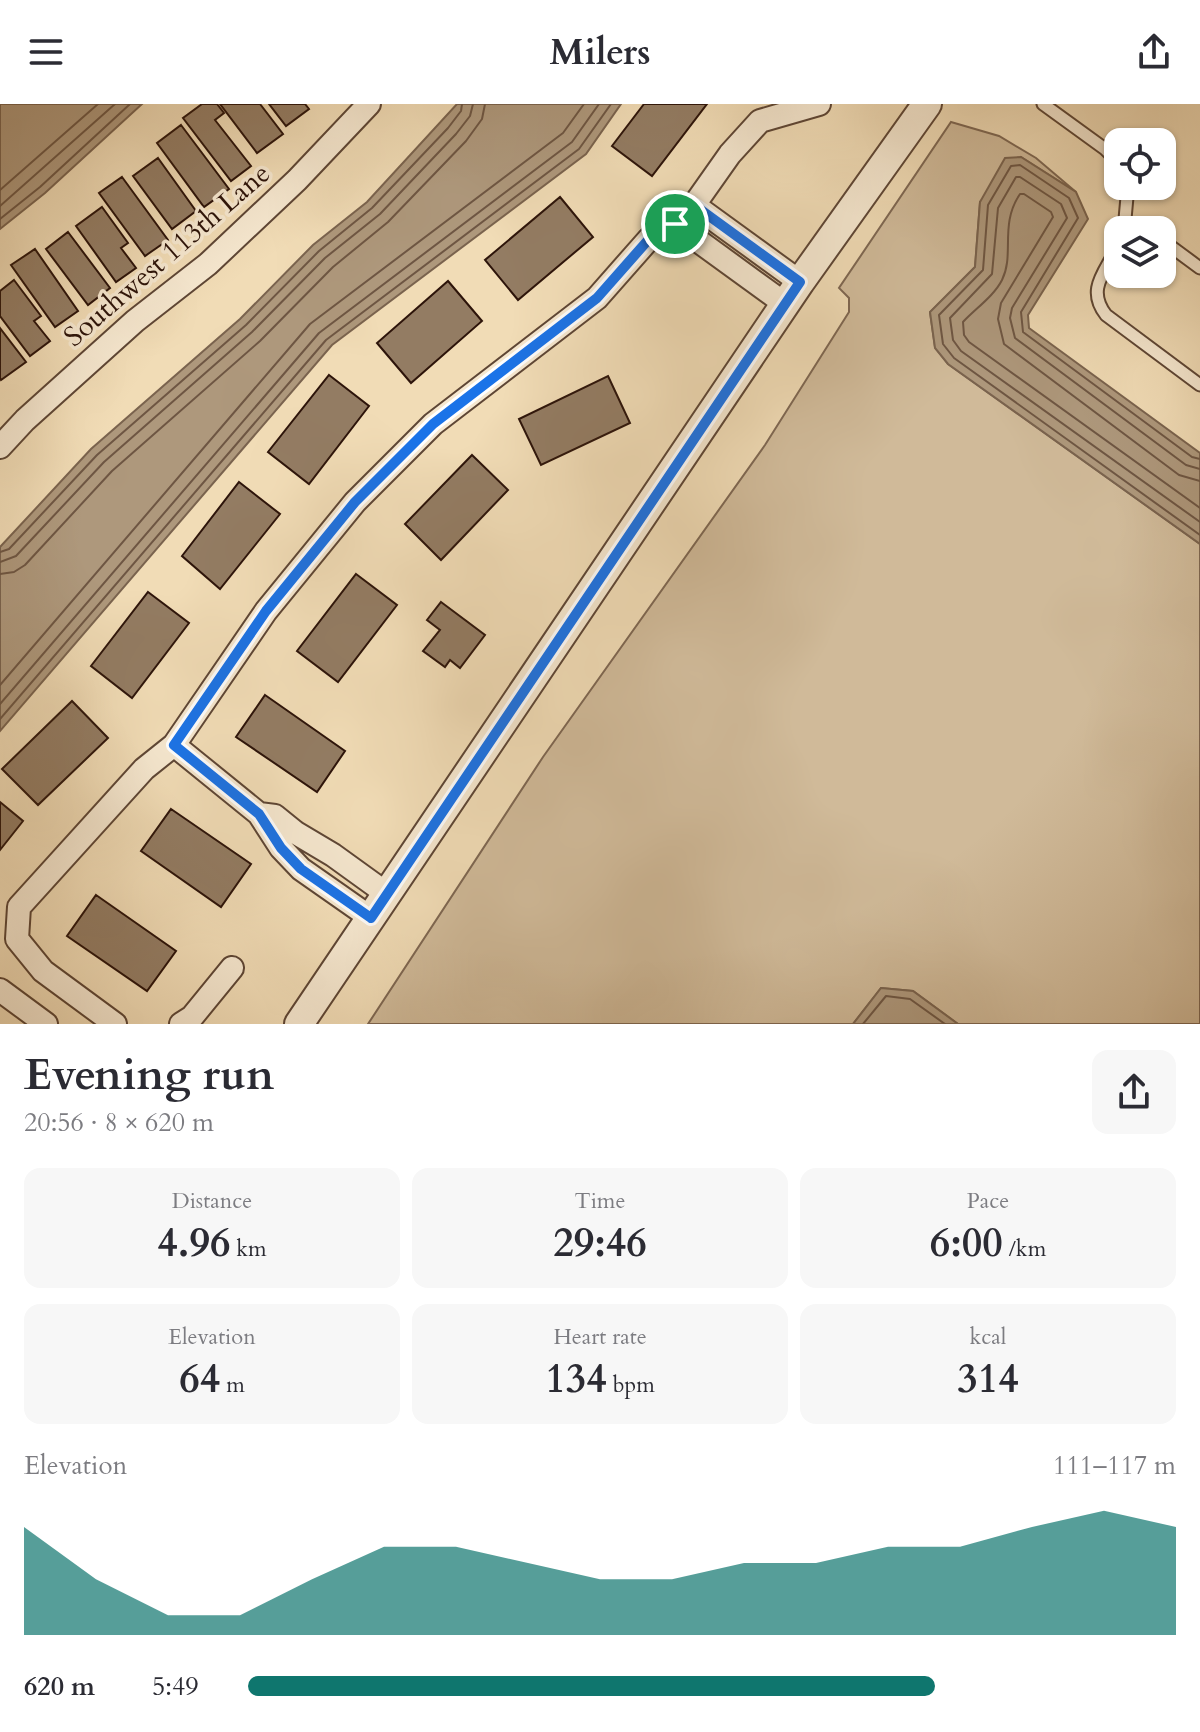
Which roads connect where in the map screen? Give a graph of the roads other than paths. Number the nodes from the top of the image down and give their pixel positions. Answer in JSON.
{"nodes":[{"id":1,"x":369,"y":104,"type":"edge"},
{"id":2,"x":819,"y":104,"type":"edge"},
{"id":3,"x":927,"y":104,"type":"edge"},
{"id":4,"x":1043,"y":104,"type":"edge"},
{"id":5,"x":1104,"y":148,"type":"edge"},
{"id":6,"x":694,"y":205,"type":"junction"},
{"id":7,"x":675,"y":224,"type":"junction"},
{"id":8,"x":1176,"y":250,"type":"edge"},
{"id":9,"x":1200,"y":268,"type":"edge"},
{"id":10,"x":1104,"y":271,"type":"edge"},
{"id":11,"x":792,"y":293,"type":"junction"},
{"id":12,"x":1200,"y":385,"type":"edge"},
{"id":13,"x":0,"y":447,"type":"edge"},
{"id":14,"x":174,"y":745,"type":"junction"},
{"id":15,"x":259,"y":814,"type":"junction"},
{"id":16,"x":387,"y":894,"type":"junction"},
{"id":17,"x":371,"y":918,"type":"junction"},
{"id":18,"x":232,"y":968,"type":"dead end"},
{"id":19,"x":0,"y":990,"type":"edge"},
{"id":20,"x":46,"y":1024,"type":"edge"},
{"id":21,"x":115,"y":1024,"type":"edge"},
{"id":22,"x":181,"y":1024,"type":"edge"},
{"id":23,"x":299,"y":1024,"type":"edge"}],
"edges":[{"from":1,"to":13,"type":"street","name":"Southwest 113th Lane"},
{"from":2,"to":6,"type":"street"},
{"from":3,"to":11,"type":"street"},
{"from":4,"to":5,"type":"lane"},
{"from":6,"to":7,"type":"street"},
{"from":6,"to":11,"type":"street"},
{"from":7,"to":11,"type":"street"},
{"from":7,"to":14,"type":"street"},
{"from":8,"to":9,"type":"lane"},
{"from":10,"to":12,"type":"lane"},
{"from":11,"to":16,"type":"street"},
{"from":14,"to":15,"type":"street"},
{"from":14,"to":21,"type":"street"},
{"from":15,"to":16,"type":"street"},
{"from":15,"to":17,"type":"street"},
{"from":16,"to":17,"type":"street"},
{"from":17,"to":23,"type":"street"},
{"from":18,"to":22,"type":"street"},
{"from":19,"to":20,"type":"street"}]}
